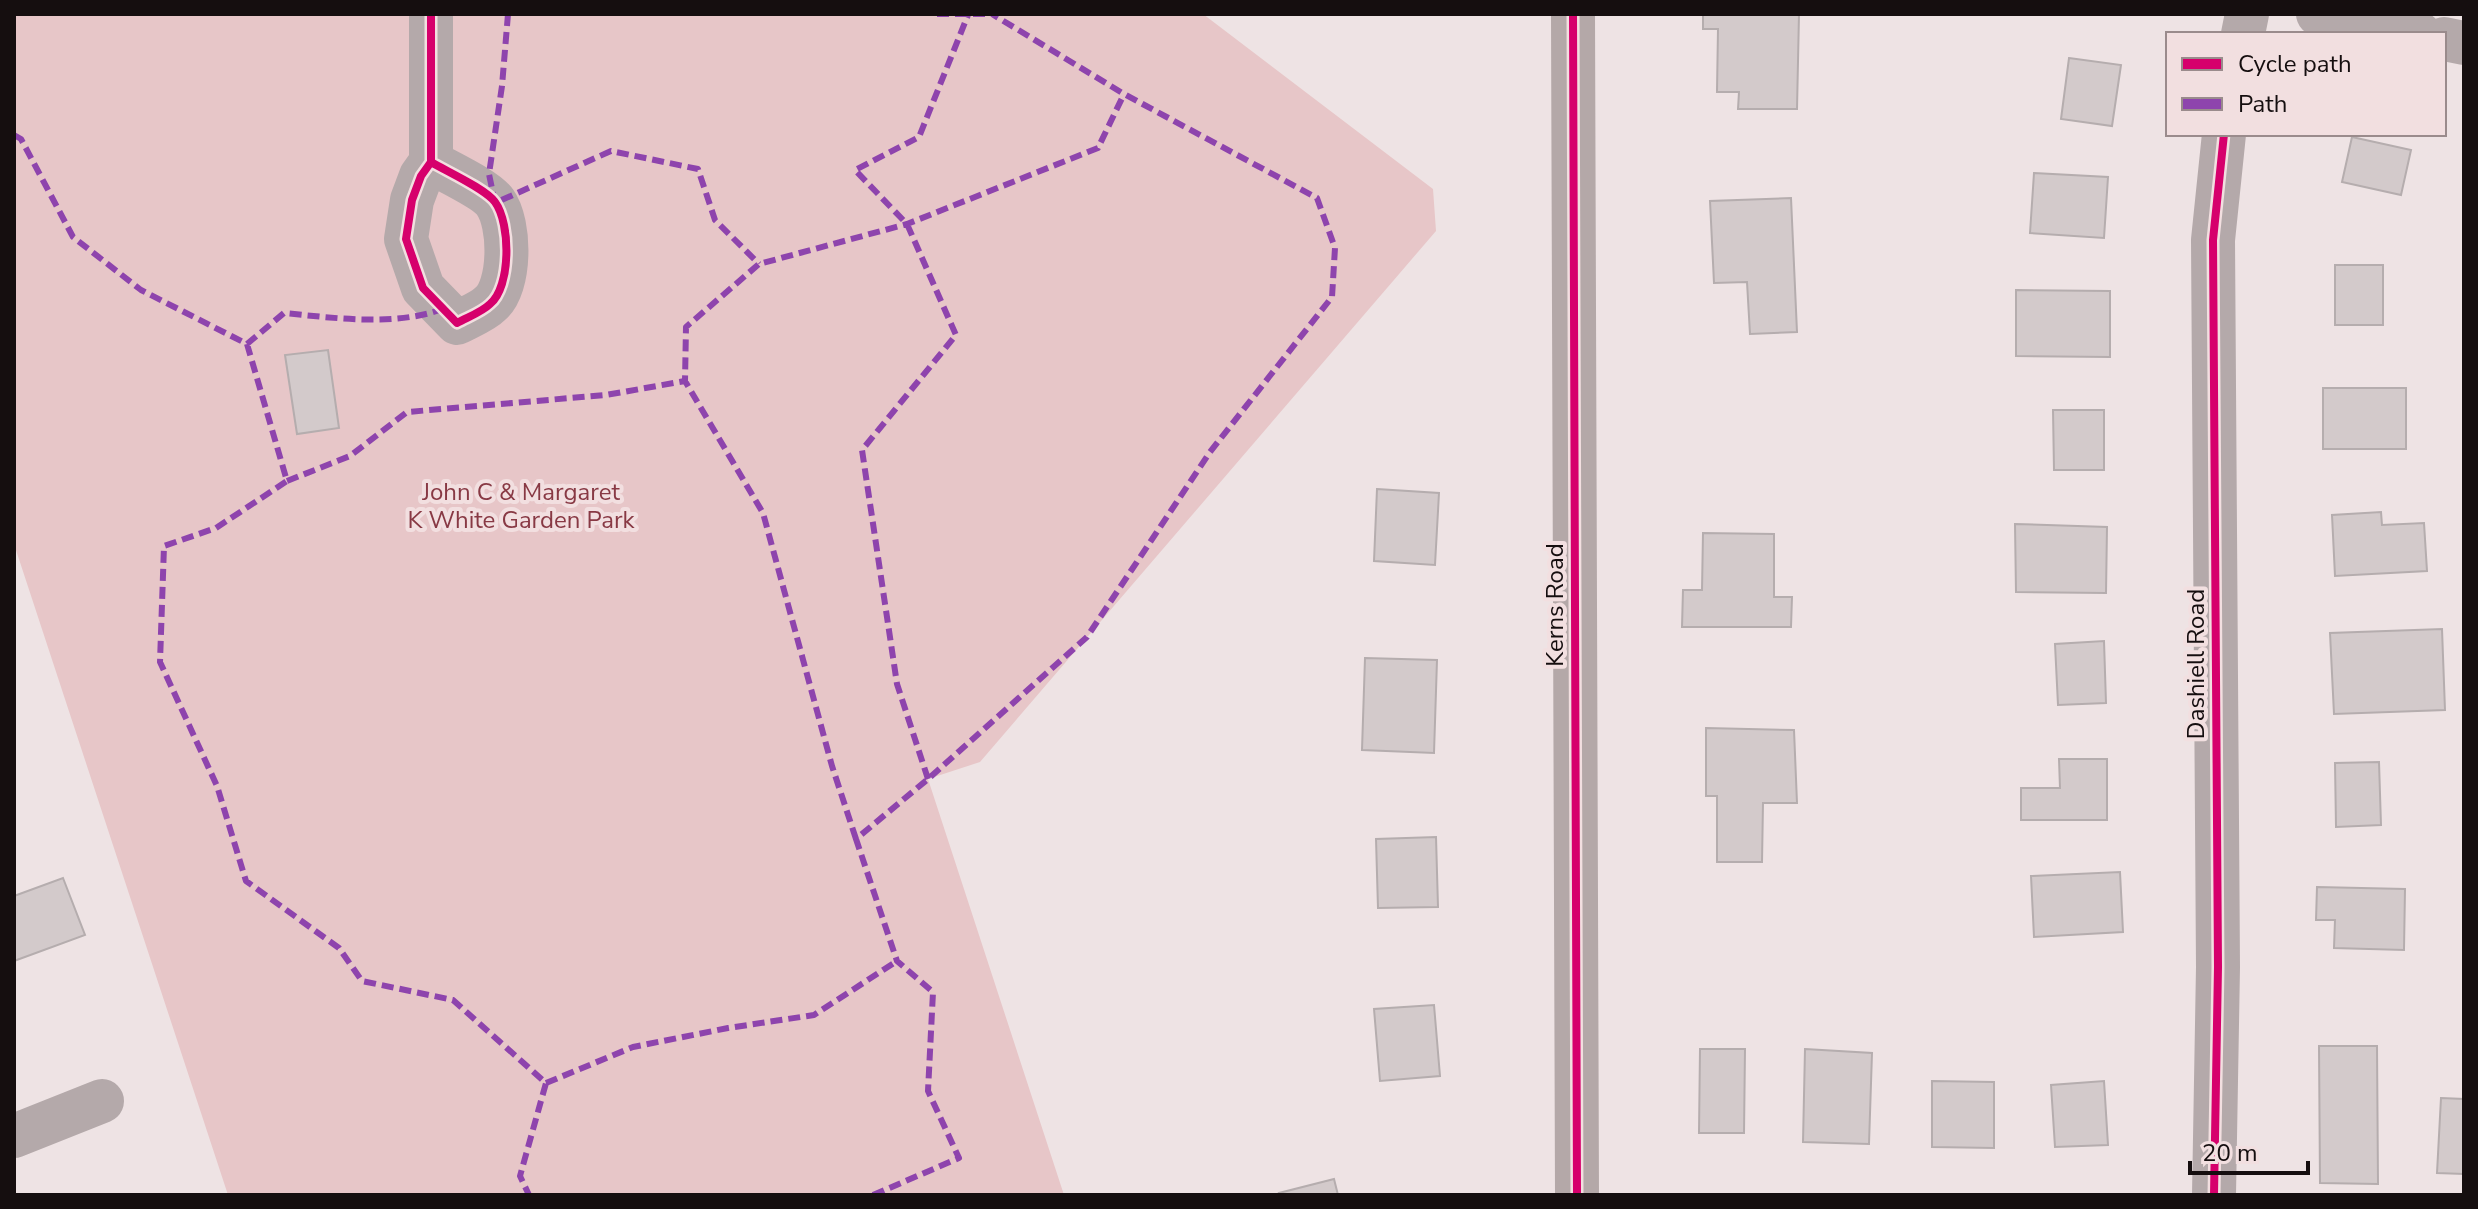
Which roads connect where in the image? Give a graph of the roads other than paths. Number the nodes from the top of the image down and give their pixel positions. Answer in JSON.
{"nodes":[{"id":1,"x":431,"y":14,"type":"edge"},
{"id":2,"x":1573,"y":14,"type":"edge"},
{"id":3,"x":2318,"y":14,"type":"edge"},
{"id":4,"x":2410,"y":32,"type":"edge"},
{"id":5,"x":2224,"y":136,"type":"edge"},
{"id":6,"x":431,"y":162,"type":"dead end"},
{"id":7,"x":102,"y":1101,"type":"dead end"},
{"id":8,"x":14,"y":1136,"type":"edge"},
{"id":9,"x":1577,"y":1195,"type":"edge"},
{"id":10,"x":2214,"y":1195,"type":"edge"}],
"edges":[{"from":1,"to":6,"type":"street"},
{"from":2,"to":9,"type":"street","name":"Kerns Road"},
{"from":3,"to":4,"type":"street"},
{"from":5,"to":10,"type":"street","name":"Dashiell Road"},
{"from":7,"to":8,"type":"street"}]}
